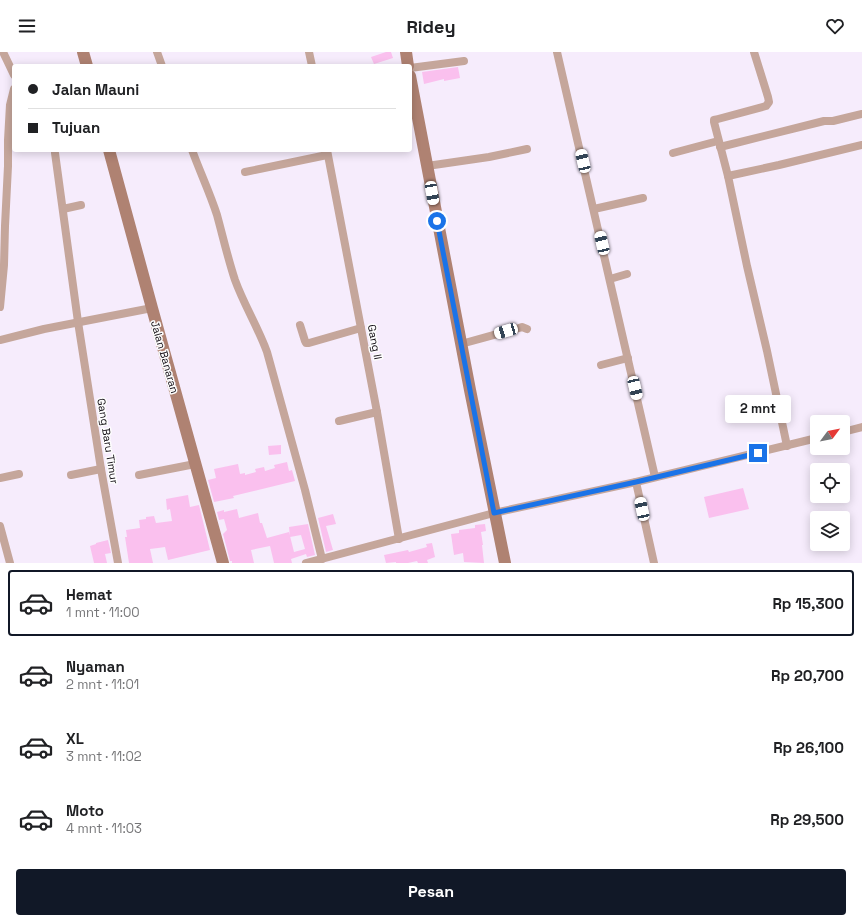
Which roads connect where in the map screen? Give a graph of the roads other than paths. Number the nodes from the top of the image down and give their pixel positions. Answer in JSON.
{"nodes":[{"id":1,"x":3,"y":52,"type":"edge"},
{"id":2,"x":83,"y":52,"type":"edge"},
{"id":3,"x":157,"y":52,"type":"edge"},
{"id":4,"x":309,"y":52,"type":"edge"},
{"id":5,"x":406,"y":52,"type":"edge"},
{"id":6,"x":557,"y":52,"type":"edge"},
{"id":7,"x":754,"y":52,"type":"edge"},
{"id":8,"x":464,"y":61,"type":"dead end"},
{"id":9,"x":86,"y":64,"type":"edge"},
{"id":10,"x":161,"y":64,"type":"edge"},
{"id":11,"x":312,"y":64,"type":"edge"},
{"id":12,"x":408,"y":64,"type":"edge"},
{"id":13,"x":412,"y":67,"type":"edge"},
{"id":14,"x":12,"y":71,"type":"edge"},
{"id":15,"x":412,"y":87,"type":"edge"},
{"id":16,"x":12,"y":97,"type":"edge"},
{"id":17,"x":862,"y":114,"type":"edge"},
{"id":18,"x":719,"y":144,"type":"junction"},
{"id":19,"x":862,"y":145,"type":"edge"},
{"id":20,"x":527,"y":149,"type":"dead end"},
{"id":21,"x":110,"y":152,"type":"edge"},
{"id":22,"x":193,"y":152,"type":"edge"},
{"id":23,"x":327,"y":153,"type":"edge"},
{"id":24,"x":673,"y":153,"type":"dead end"},
{"id":25,"x":55,"y":154,"type":"dead end"},
{"id":26,"x":427,"y":166,"type":"junction"},
{"id":27,"x":245,"y":172,"type":"dead end"},
{"id":28,"x":4,"y":174,"type":"edge"},
{"id":29,"x":728,"y":176,"type":"junction"},
{"id":30,"x":643,"y":198,"type":"dead end"},
{"id":31,"x":81,"y":206,"type":"dead end"},
{"id":32,"x":63,"y":209,"type":"junction"},
{"id":33,"x":594,"y":209,"type":"junction"},
{"id":34,"x":627,"y":274,"type":"dead end"},
{"id":35,"x":610,"y":279,"type":"junction"},
{"id":36,"x":0,"y":307,"type":"edge"},
{"id":37,"x":152,"y":308,"type":"junction"},
{"id":38,"x":78,"y":322,"type":"junction"},
{"id":39,"x":300,"y":325,"type":"dead end"},
{"id":40,"x":361,"y":328,"type":"junction"},
{"id":41,"x":527,"y":329,"type":"dead end"},
{"id":42,"x":0,"y":340,"type":"edge"},
{"id":43,"x":461,"y":344,"type":"junction"},
{"id":44,"x":628,"y":358,"type":"junction"},
{"id":45,"x":601,"y":365,"type":"dead end"},
{"id":46,"x":377,"y":412,"type":"junction"},
{"id":47,"x":339,"y":421,"type":"dead end"},
{"id":48,"x":862,"y":427,"type":"edge"},
{"id":49,"x":850,"y":430,"type":"edge"},
{"id":50,"x":810,"y":440,"type":"edge"},
{"id":51,"x":787,"y":446,"type":"junction"},
{"id":52,"x":195,"y":464,"type":"junction"},
{"id":53,"x":101,"y":469,"type":"junction"},
{"id":54,"x":20,"y":474,"type":"dead end"},
{"id":55,"x":71,"y":475,"type":"dead end"},
{"id":56,"x":139,"y":475,"type":"dead end"},
{"id":57,"x":655,"y":477,"type":"junction"},
{"id":58,"x":0,"y":478,"type":"edge"},
{"id":59,"x":636,"y":482,"type":"junction"},
{"id":60,"x":494,"y":513,"type":"junction"},
{"id":61,"x":0,"y":526,"type":"edge"},
{"id":62,"x":399,"y":539,"type":"junction"},
{"id":63,"x":322,"y":559,"type":"junction"},
{"id":64,"x":10,"y":563,"type":"edge"},
{"id":65,"x":118,"y":563,"type":"edge"},
{"id":66,"x":222,"y":563,"type":"edge"},
{"id":67,"x":306,"y":563,"type":"edge"},
{"id":68,"x":504,"y":563,"type":"edge"},
{"id":69,"x":654,"y":563,"type":"edge"}],
"edges":[{"from":1,"to":14,"type":"street"},
{"from":2,"to":9,"type":"main road"},
{"from":3,"to":10,"type":"street"},
{"from":4,"to":11,"type":"street"},
{"from":5,"to":12,"type":"main road"},
{"from":6,"to":33,"type":"street"},
{"from":7,"to":18,"type":"street"},
{"from":8,"to":13,"type":"street"},
{"from":15,"to":26,"type":"main road"},
{"from":16,"to":28,"type":"street"},
{"from":17,"to":18,"type":"street"},
{"from":18,"to":24,"type":"street"},
{"from":18,"to":29,"type":"street"},
{"from":19,"to":29,"type":"street"},
{"from":20,"to":26,"type":"street"},
{"from":21,"to":37,"type":"main road","name":"Jalan Banaran"},
{"from":22,"to":63,"type":"street"},
{"from":23,"to":27,"type":"street"},
{"from":23,"to":40,"type":"street","name":"Gang II"},
{"from":25,"to":32,"type":"street","name":"Gang Baru Timur"},
{"from":26,"to":43,"type":"main road"},
{"from":28,"to":36,"type":"street"},
{"from":29,"to":51,"type":"street"},
{"from":30,"to":33,"type":"street"},
{"from":31,"to":32,"type":"street"},
{"from":32,"to":38,"type":"street","name":"Gang Baru Timur"},
{"from":33,"to":35,"type":"street"},
{"from":34,"to":35,"type":"street"},
{"from":35,"to":44,"type":"street"},
{"from":37,"to":38,"type":"street"},
{"from":37,"to":52,"type":"main road","name":"Jalan Banaran"},
{"from":38,"to":42,"type":"street"},
{"from":38,"to":53,"type":"street","name":"Gang Baru Timur"},
{"from":39,"to":40,"type":"street"},
{"from":40,"to":46,"type":"street","name":"Gang II"},
{"from":41,"to":43,"type":"street"},
{"from":43,"to":60,"type":"main road"},
{"from":44,"to":45,"type":"street"},
{"from":44,"to":57,"type":"street"},
{"from":46,"to":47,"type":"street"},
{"from":46,"to":62,"type":"street","name":"Gang II"},
{"from":48,"to":49,"type":"street"},
{"from":50,"to":51,"type":"street"},
{"from":51,"to":57,"type":"street"},
{"from":52,"to":56,"type":"street"},
{"from":52,"to":66,"type":"main road","name":"Jalan Banaran"},
{"from":53,"to":55,"type":"street"},
{"from":53,"to":65,"type":"street","name":"Gang Baru Timur"},
{"from":54,"to":58,"type":"street"},
{"from":57,"to":59,"type":"street"},
{"from":59,"to":60,"type":"street"},
{"from":59,"to":69,"type":"street"},
{"from":60,"to":62,"type":"street"},
{"from":60,"to":68,"type":"main road"},
{"from":61,"to":64,"type":"street"},
{"from":62,"to":63,"type":"street"},
{"from":63,"to":67,"type":"street"}]}
